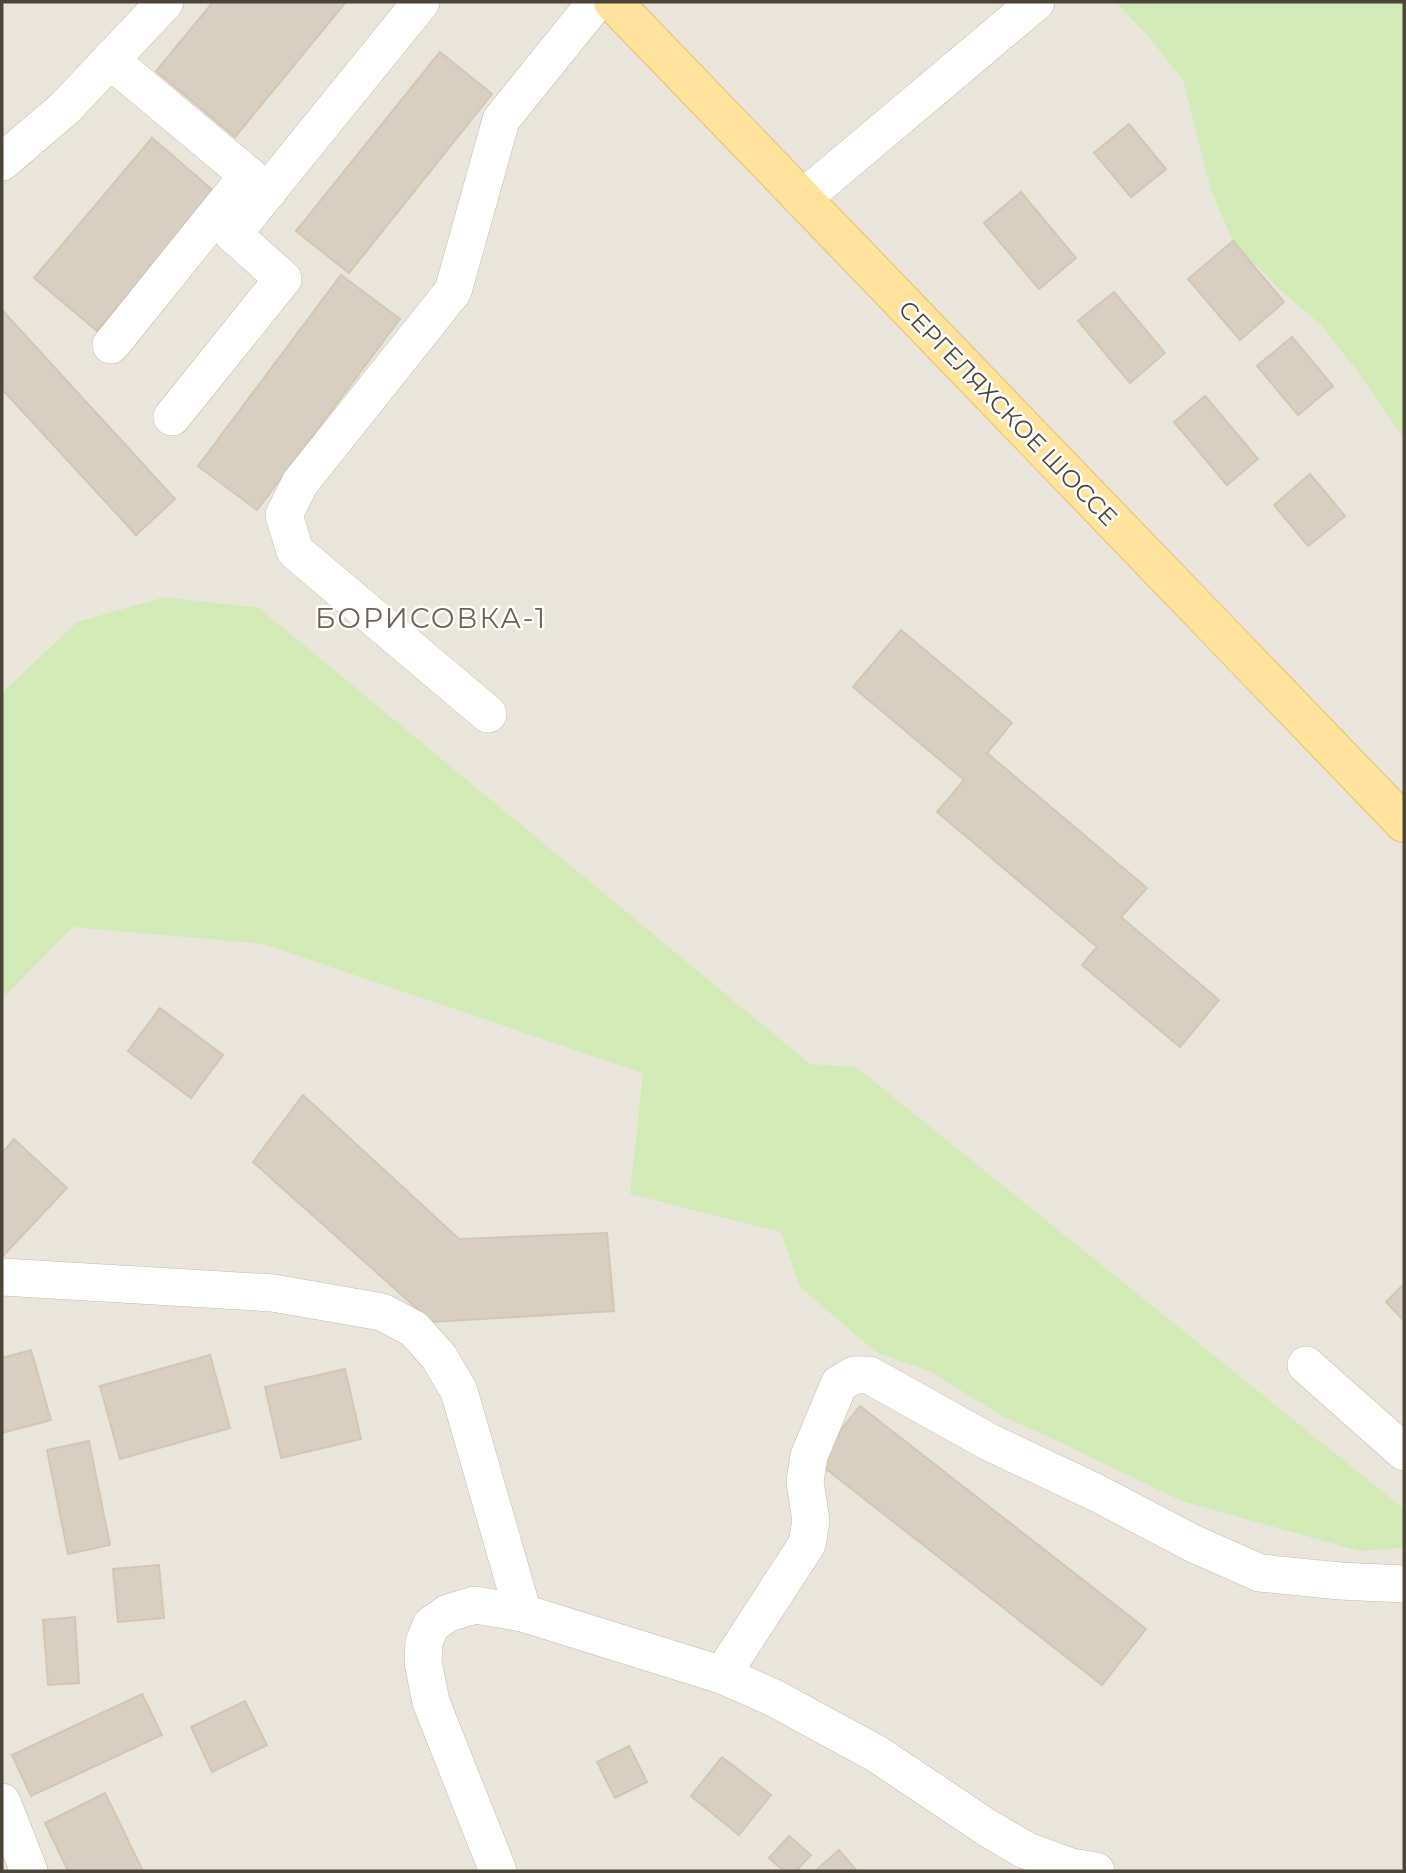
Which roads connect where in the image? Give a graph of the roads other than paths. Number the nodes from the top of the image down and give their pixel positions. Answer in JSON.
{"nodes":[{"id":1,"x":165,"y":2,"type":"edge"},
{"id":2,"x":421,"y":2,"type":"edge"},
{"id":3,"x":596,"y":2,"type":"edge"},
{"id":4,"x":612,"y":2,"type":"edge"},
{"id":5,"x":1036,"y":2,"type":"edge"},
{"id":6,"x":110,"y":60,"type":"junction"},
{"id":7,"x":2,"y":162,"type":"edge"},
{"id":8,"x":258,"y":184,"type":"junction"},
{"id":9,"x":802,"y":199,"type":"junction"},
{"id":10,"x":111,"y":345,"type":"dead end"},
{"id":11,"x":172,"y":417,"type":"dead end"},
{"id":12,"x":488,"y":714,"type":"dead end"},
{"id":13,"x":1404,"y":823,"type":"edge"},
{"id":14,"x":2,"y":1277,"type":"edge"},
{"id":15,"x":1306,"y":1365,"type":"dead end"},
{"id":16,"x":1404,"y":1452,"type":"edge"},
{"id":17,"x":1404,"y":1584,"type":"edge"},
{"id":18,"x":523,"y":1614,"type":"junction"},
{"id":19,"x":722,"y":1675,"type":"junction"},
{"id":20,"x":2,"y":1802,"type":"edge"},
{"id":21,"x":29,"y":1871,"type":"edge"},
{"id":22,"x":498,"y":1871,"type":"edge"},
{"id":23,"x":1096,"y":1871,"type":"edge"}],
"edges":[{"from":1,"to":6,"type":"street"},
{"from":2,"to":8,"type":"street"},
{"from":3,"to":12,"type":"street"},
{"from":4,"to":9,"type":"main road","name":"СЕРГЕЛЯХСКОЕ ШОССЕ"},
{"from":5,"to":9,"type":"street"},
{"from":6,"to":7,"type":"street"},
{"from":6,"to":8,"type":"street"},
{"from":8,"to":10,"type":"street"},
{"from":8,"to":11,"type":"street"},
{"from":9,"to":13,"type":"main road","name":"СЕРГЕЛЯХСКОЕ ШОССЕ"},
{"from":14,"to":18,"type":"street"},
{"from":15,"to":16,"type":"street"},
{"from":17,"to":19,"type":"street"},
{"from":18,"to":19,"type":"street"},
{"from":18,"to":22,"type":"street"},
{"from":19,"to":23,"type":"street"},
{"from":20,"to":21,"type":"street"}]}
